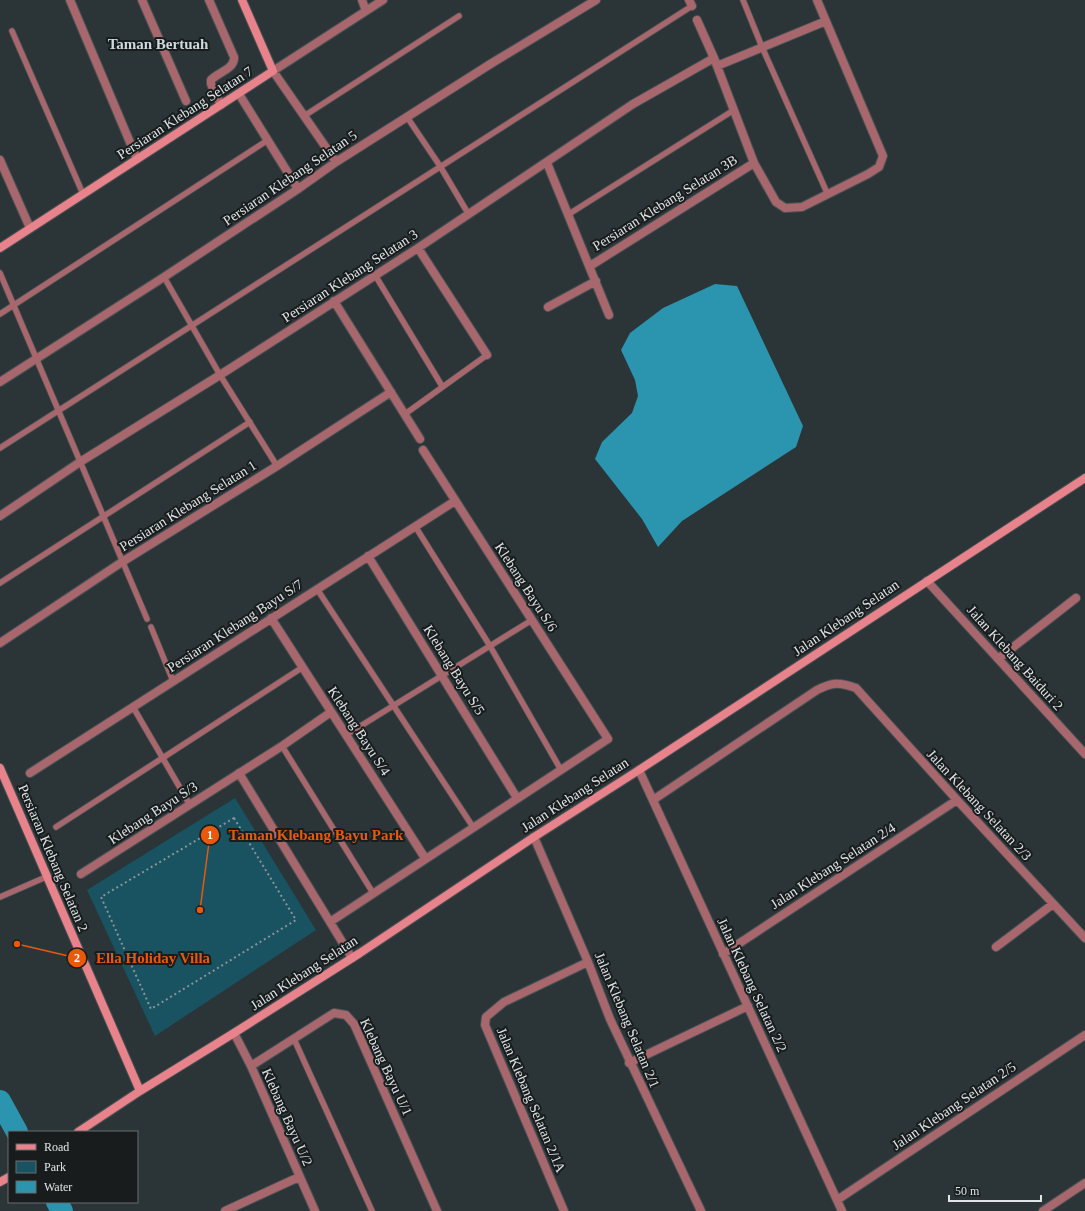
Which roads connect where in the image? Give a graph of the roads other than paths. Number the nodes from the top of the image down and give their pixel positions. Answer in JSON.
{"nodes":[{"id":1,"x":70,"y":0,"type":"edge"},
{"id":2,"x":142,"y":0,"type":"edge"},
{"id":3,"x":209,"y":0,"type":"edge"},
{"id":4,"x":242,"y":0,"type":"edge"},
{"id":5,"x":362,"y":0,"type":"edge"},
{"id":6,"x":384,"y":0,"type":"edge"},
{"id":7,"x":596,"y":0,"type":"edge"},
{"id":8,"x":743,"y":0,"type":"edge"},
{"id":9,"x":817,"y":0,"type":"edge"},
{"id":10,"x":691,"y":3,"type":"edge"},
{"id":11,"x":366,"y":11,"type":"junction"},
{"id":12,"x":459,"y":16,"type":"dead end"},
{"id":13,"x":698,"y":20,"type":"dead end"},
{"id":14,"x":826,"y":21,"type":"junction"},
{"id":15,"x":12,"y":31,"type":"dead end"},
{"id":16,"x":762,"y":47,"type":"junction"},
{"id":17,"x":715,"y":62,"type":"junction"},
{"id":18,"x":273,"y":71,"type":"junction"},
{"id":19,"x":239,"y":94,"type":"junction"},
{"id":20,"x":186,"y":101,"type":"dead end"},
{"id":21,"x":221,"y":105,"type":"junction"},
{"id":22,"x":734,"y":110,"type":"junction"},
{"id":23,"x":304,"y":116,"type":"junction"},
{"id":24,"x":407,"y":116,"type":"junction"},
{"id":25,"x":268,"y":140,"type":"junction"},
{"id":26,"x":137,"y":159,"type":"junction"},
{"id":27,"x":0,"y":160,"type":"edge"},
{"id":28,"x":336,"y":162,"type":"junction"},
{"id":29,"x":547,"y":163,"type":"junction"},
{"id":30,"x":754,"y":163,"type":"junction"},
{"id":31,"x":440,"y":166,"type":"junction"},
{"id":32,"x":298,"y":188,"type":"junction"},
{"id":33,"x":83,"y":194,"type":"junction"},
{"id":34,"x":828,"y":194,"type":"junction"},
{"id":35,"x":569,"y":214,"type":"junction"},
{"id":36,"x":469,"y":215,"type":"junction"},
{"id":37,"x":30,"y":228,"type":"junction"},
{"id":38,"x":0,"y":248,"type":"edge"},
{"id":39,"x":418,"y":248,"type":"junction"},
{"id":40,"x":590,"y":266,"type":"junction"},
{"id":41,"x":0,"y":273,"type":"edge"},
{"id":42,"x":375,"y":275,"type":"junction"},
{"id":43,"x":164,"y":277,"type":"junction"},
{"id":44,"x":596,"y":281,"type":"junction"},
{"id":45,"x":334,"y":301,"type":"junction"},
{"id":46,"x":14,"y":306,"type":"junction"},
{"id":47,"x":548,"y":307,"type":"dead end"},
{"id":48,"x":0,"y":314,"type":"edge"},
{"id":49,"x":609,"y":315,"type":"dead end"},
{"id":50,"x":192,"y":326,"type":"junction"},
{"id":51,"x":487,"y":356,"type":"joint"},
{"id":52,"x":36,"y":358,"type":"junction"},
{"id":53,"x":220,"y":374,"type":"junction"},
{"id":54,"x":0,"y":382,"type":"edge"},
{"id":55,"x":442,"y":386,"type":"junction"},
{"id":56,"x":391,"y":392,"type":"junction"},
{"id":57,"x":58,"y":411,"type":"junction"},
{"id":58,"x":405,"y":414,"type":"junction"},
{"id":59,"x":250,"y":422,"type":"junction"},
{"id":60,"x":420,"y":439,"type":"dead end"},
{"id":61,"x":0,"y":448,"type":"edge"},
{"id":62,"x":423,"y":450,"type":"dead end"},
{"id":63,"x":80,"y":462,"type":"junction"},
{"id":64,"x":277,"y":466,"type":"junction"},
{"id":65,"x":1085,"y":478,"type":"edge"},
{"id":66,"x":455,"y":501,"type":"junction"},
{"id":67,"x":0,"y":516,"type":"edge"},
{"id":68,"x":103,"y":516,"type":"junction"},
{"id":69,"x":415,"y":526,"type":"junction"},
{"id":70,"x":368,"y":556,"type":"junction"},
{"id":71,"x":122,"y":562,"type":"junction"},
{"id":72,"x":927,"y":580,"type":"junction"},
{"id":73,"x":0,"y":583,"type":"edge"},
{"id":74,"x":317,"y":589,"type":"junction"},
{"id":75,"x":1076,"y":598,"type":"dead end"},
{"id":76,"x":271,"y":618,"type":"junction"},
{"id":77,"x":147,"y":619,"type":"dead end"},
{"id":78,"x":532,"y":620,"type":"junction"},
{"id":79,"x":151,"y":627,"type":"dead end"},
{"id":80,"x":0,"y":643,"type":"edge"},
{"id":81,"x":490,"y":646,"type":"junction"},
{"id":82,"x":998,"y":659,"type":"junction"},
{"id":83,"x":303,"y":667,"type":"junction"},
{"id":84,"x":442,"y":676,"type":"junction"},
{"id":85,"x":173,"y":681,"type":"junction"},
{"id":86,"x":394,"y":706,"type":"junction"},
{"id":87,"x":133,"y":707,"type":"junction"},
{"id":88,"x":331,"y":712,"type":"junction"},
{"id":89,"x":346,"y":735,"type":"junction"},
{"id":90,"x":1082,"y":745,"type":"edge"},
{"id":91,"x":282,"y":746,"type":"junction"},
{"id":92,"x":1085,"y":754,"type":"edge"},
{"id":93,"x":163,"y":758,"type":"junction"},
{"id":94,"x":0,"y":768,"type":"edge"},
{"id":95,"x":561,"y":770,"type":"junction"},
{"id":96,"x":639,"y":770,"type":"junction"},
{"id":97,"x":30,"y":773,"type":"dead end"},
{"id":98,"x":239,"y":773,"type":"junction"},
{"id":99,"x":517,"y":798,"type":"junction"},
{"id":100,"x":653,"y":800,"type":"junction"},
{"id":101,"x":957,"y":800,"type":"junction"},
{"id":102,"x":190,"y":804,"type":"junction"},
{"id":103,"x":56,"y":827,"type":"dead end"},
{"id":104,"x":473,"y":827,"type":"junction"},
{"id":105,"x":534,"y":837,"type":"junction"},
{"id":106,"x":425,"y":858,"type":"junction"},
{"id":107,"x":81,"y":874,"type":"dead end"},
{"id":108,"x":46,"y":877,"type":"junction"},
{"id":109,"x":373,"y":893,"type":"junction"},
{"id":110,"x":0,"y":897,"type":"edge"},
{"id":111,"x":1053,"y":904,"type":"junction"},
{"id":112,"x":330,"y":922,"type":"junction"},
{"id":113,"x":1085,"y":938,"type":"edge"},
{"id":114,"x":996,"y":947,"type":"dead end"},
{"id":115,"x":724,"y":954,"type":"junction"},
{"id":116,"x":352,"y":958,"type":"junction"},
{"id":117,"x":588,"y":962,"type":"junction"},
{"id":118,"x":748,"y":1006,"type":"junction"},
{"id":119,"x":234,"y":1033,"type":"junction"},
{"id":120,"x":1085,"y":1034,"type":"edge"},
{"id":121,"x":294,"y":1039,"type":"junction"},
{"id":122,"x":629,"y":1063,"type":"junction"},
{"id":123,"x":251,"y":1066,"type":"junction"},
{"id":124,"x":140,"y":1091,"type":"junction"},
{"id":125,"x":80,"y":1131,"type":"edge"},
{"id":126,"x":299,"y":1177,"type":"junction"},
{"id":127,"x":1085,"y":1183,"type":"edge"},
{"id":128,"x":837,"y":1200,"type":"junction"},
{"id":129,"x":226,"y":1211,"type":"edge"},
{"id":130,"x":315,"y":1211,"type":"edge"},
{"id":131,"x":372,"y":1211,"type":"edge"},
{"id":132,"x":437,"y":1211,"type":"edge"},
{"id":133,"x":564,"y":1211,"type":"edge"},
{"id":134,"x":701,"y":1211,"type":"edge"},
{"id":135,"x":842,"y":1211,"type":"edge"},
{"id":136,"x":1043,"y":1211,"type":"edge"}],
"edges":[{"from":1,"to":26,"type":"street"},
{"from":2,"to":20,"type":"street"},
{"from":3,"to":21,"type":"street"},
{"from":4,"to":18,"type":"street"},
{"from":5,"to":11,"type":"street"},
{"from":6,"to":11,"type":"street","name":"Persiaran Klebang Selatan 7"},
{"from":7,"to":24,"type":"street","name":"Persiaran Klebang Selatan 5"},
{"from":8,"to":16,"type":"lane"},
{"from":9,"to":14,"type":"street"},
{"from":10,"to":31,"type":"lane"},
{"from":11,"to":18,"type":"street","name":"Persiaran Klebang Selatan 7"},
{"from":12,"to":23,"type":"lane"},
{"from":13,"to":17,"type":"street"},
{"from":14,"to":16,"type":"street","name":"Persiaran Klebang Selatan 3"},
{"from":14,"to":34,"type":"street"},
{"from":15,"to":33,"type":"lane"},
{"from":16,"to":17,"type":"street","name":"Persiaran Klebang Selatan 3"},
{"from":16,"to":34,"type":"lane"},
{"from":17,"to":22,"type":"street"},
{"from":17,"to":29,"type":"street","name":"Persiaran Klebang Selatan 3"},
{"from":18,"to":19,"type":"street","name":"Persiaran Klebang Selatan 7"},
{"from":18,"to":23,"type":"street"},
{"from":19,"to":21,"type":"street","name":"Persiaran Klebang Selatan 7"},
{"from":19,"to":25,"type":"street"},
{"from":21,"to":26,"type":"street","name":"Persiaran Klebang Selatan 7"},
{"from":22,"to":30,"type":"street"},
{"from":22,"to":35,"type":"lane"},
{"from":23,"to":28,"type":"street"},
{"from":24,"to":28,"type":"street","name":"Persiaran Klebang Selatan 5"},
{"from":24,"to":31,"type":"lane"},
{"from":25,"to":32,"type":"street"},
{"from":25,"to":46,"type":"lane"},
{"from":26,"to":33,"type":"street","name":"Persiaran Klebang Selatan 7"},
{"from":27,"to":37,"type":"street"},
{"from":28,"to":32,"type":"street","name":"Persiaran Klebang Selatan 5"},
{"from":29,"to":35,"type":"street"},
{"from":29,"to":36,"type":"street","name":"Persiaran Klebang Selatan 3"},
{"from":30,"to":34,"type":"street"},
{"from":30,"to":40,"type":"street","name":"Persiaran Klebang Selatan 3B"},
{"from":31,"to":36,"type":"lane"},
{"from":31,"to":50,"type":"lane"},
{"from":32,"to":43,"type":"street","name":"Persiaran Klebang Selatan 5"},
{"from":33,"to":37,"type":"street","name":"Persiaran Klebang Selatan 7"},
{"from":35,"to":40,"type":"street"},
{"from":36,"to":39,"type":"street","name":"Persiaran Klebang Selatan 3"},
{"from":37,"to":38,"type":"street","name":"Persiaran Klebang Selatan 7"},
{"from":39,"to":42,"type":"street","name":"Persiaran Klebang Selatan 3"},
{"from":39,"to":51,"type":"street"},
{"from":40,"to":44,"type":"street"},
{"from":41,"to":46,"type":"lane"},
{"from":42,"to":45,"type":"street","name":"Persiaran Klebang Selatan 3"},
{"from":42,"to":55,"type":"lane"},
{"from":43,"to":50,"type":"lane"},
{"from":43,"to":52,"type":"street","name":"Persiaran Klebang Selatan 5"},
{"from":44,"to":47,"type":"street"},
{"from":44,"to":49,"type":"street"},
{"from":45,"to":53,"type":"street","name":"Persiaran Klebang Selatan 3"},
{"from":45,"to":56,"type":"street"},
{"from":46,"to":48,"type":"lane"},
{"from":46,"to":52,"type":"lane"},
{"from":50,"to":53,"type":"lane"},
{"from":50,"to":57,"type":"lane"},
{"from":51,"to":55,"type":"lane"},
{"from":52,"to":54,"type":"street","name":"Persiaran Klebang Selatan 5"},
{"from":52,"to":57,"type":"lane"},
{"from":53,"to":59,"type":"lane"},
{"from":53,"to":63,"type":"street","name":"Persiaran Klebang Selatan 3"},
{"from":55,"to":58,"type":"lane"},
{"from":56,"to":58,"type":"street"},
{"from":56,"to":64,"type":"street","name":"Persiaran Klebang Selatan 1"},
{"from":57,"to":61,"type":"lane"},
{"from":57,"to":63,"type":"lane"},
{"from":58,"to":60,"type":"street"},
{"from":59,"to":64,"type":"lane"},
{"from":59,"to":68,"type":"lane"},
{"from":62,"to":66,"type":"street","name":"Klebang Bayu S/6"},
{"from":63,"to":67,"type":"street","name":"Persiaran Klebang Selatan 3"},
{"from":63,"to":68,"type":"lane"},
{"from":64,"to":71,"type":"street","name":"Persiaran Klebang Selatan 1"},
{"from":65,"to":72,"type":"street","name":"Jalan Klebang Selatan"},
{"from":66,"to":69,"type":"street","name":"Persiaran Klebang Bayu S/7"},
{"from":66,"to":78,"type":"street","name":"Klebang Bayu S/6"},
{"from":68,"to":71,"type":"lane"},
{"from":68,"to":73,"type":"lane"},
{"from":69,"to":70,"type":"street","name":"Persiaran Klebang Bayu S/7"},
{"from":69,"to":81,"type":"lane"},
{"from":70,"to":74,"type":"street","name":"Persiaran Klebang Bayu S/7"},
{"from":70,"to":84,"type":"street","name":"Klebang Bayu S/5"},
{"from":71,"to":77,"type":"lane"},
{"from":71,"to":80,"type":"street","name":"Persiaran Klebang Selatan 1"},
{"from":72,"to":82,"type":"street","name":"Jalan Klebang Baiduri 2"},
{"from":72,"to":96,"type":"street","name":"Jalan Klebang Selatan"},
{"from":74,"to":76,"type":"street","name":"Persiaran Klebang Bayu S/7"},
{"from":74,"to":86,"type":"lane"},
{"from":75,"to":82,"type":"street"},
{"from":76,"to":83,"type":"street","name":"Klebang Bayu S/4"},
{"from":76,"to":85,"type":"street","name":"Persiaran Klebang Bayu S/7"},
{"from":78,"to":81,"type":"lane"},
{"from":78,"to":95,"type":"street","name":"Klebang Bayu S/6"},
{"from":79,"to":85,"type":"lane"},
{"from":81,"to":84,"type":"lane"},
{"from":81,"to":95,"type":"lane"},
{"from":82,"to":90,"type":"street","name":"Jalan Klebang Baiduri 2"},
{"from":83,"to":88,"type":"street","name":"Klebang Bayu S/4"},
{"from":83,"to":93,"type":"lane"},
{"from":84,"to":86,"type":"lane"},
{"from":84,"to":99,"type":"street","name":"Klebang Bayu S/5"},
{"from":85,"to":87,"type":"street","name":"Persiaran Klebang Bayu S/7"},
{"from":86,"to":89,"type":"lane"},
{"from":86,"to":104,"type":"lane"},
{"from":87,"to":93,"type":"lane"},
{"from":87,"to":97,"type":"street","name":"Persiaran Klebang Bayu S/7"},
{"from":88,"to":89,"type":"street","name":"Klebang Bayu S/4"},
{"from":88,"to":91,"type":"street","name":"Klebang Bayu S/3"},
{"from":89,"to":106,"type":"street","name":"Klebang Bayu S/4"},
{"from":90,"to":92,"type":"street","name":"Jalan Klebang Baiduri 2"},
{"from":91,"to":98,"type":"street","name":"Klebang Bayu S/3"},
{"from":91,"to":109,"type":"lane"},
{"from":93,"to":102,"type":"lane"},
{"from":93,"to":103,"type":"lane"},
{"from":94,"to":108,"type":"street","name":"Persiaran Klebang Selatan 2"},
{"from":95,"to":99,"type":"street"},
{"from":96,"to":100,"type":"street","name":"Jalan Klebang Selatan 2/2"},
{"from":96,"to":105,"type":"street","name":"Jalan Klebang Selatan"},
{"from":98,"to":102,"type":"street","name":"Klebang Bayu S/3"},
{"from":98,"to":112,"type":"street"},
{"from":99,"to":104,"type":"street"},
{"from":100,"to":101,"type":"street","name":"Jalan Klebang Selatan 2/3"},
{"from":100,"to":115,"type":"street","name":"Jalan Klebang Selatan 2/2"},
{"from":101,"to":111,"type":"street","name":"Jalan Klebang Selatan 2/3"},
{"from":101,"to":115,"type":"street","name":"Jalan Klebang Selatan 2/4"},
{"from":102,"to":107,"type":"street","name":"Klebang Bayu S/3"},
{"from":104,"to":106,"type":"street"},
{"from":105,"to":116,"type":"street","name":"Jalan Klebang Selatan"},
{"from":105,"to":117,"type":"street","name":"Jalan Klebang Selatan 2/1"},
{"from":106,"to":109,"type":"street"},
{"from":108,"to":110,"type":"lane"},
{"from":108,"to":124,"type":"street","name":"Persiaran Klebang Selatan 2"},
{"from":109,"to":112,"type":"street"},
{"from":111,"to":113,"type":"street","name":"Jalan Klebang Selatan 2/3"},
{"from":111,"to":114,"type":"street"},
{"from":112,"to":116,"type":"street"},
{"from":115,"to":118,"type":"street","name":"Jalan Klebang Selatan 2/2"},
{"from":116,"to":119,"type":"street","name":"Jalan Klebang Selatan"},
{"from":117,"to":122,"type":"street","name":"Jalan Klebang Selatan 2/1"},
{"from":117,"to":133,"type":"street","name":"Jalan Klebang Selatan 2/1A"},
{"from":118,"to":122,"type":"street"},
{"from":118,"to":128,"type":"street","name":"Jalan Klebang Selatan 2/2"},
{"from":119,"to":123,"type":"street","name":"Klebang Bayu U/2"},
{"from":119,"to":124,"type":"street","name":"Jalan Klebang Selatan"},
{"from":120,"to":128,"type":"street","name":"Jalan Klebang Selatan 2/5"},
{"from":121,"to":123,"type":"street","name":"Klebang Bayu U/1"},
{"from":121,"to":131,"type":"lane"},
{"from":121,"to":132,"type":"street","name":"Klebang Bayu U/1"},
{"from":122,"to":134,"type":"street","name":"Jalan Klebang Selatan 2/1"},
{"from":123,"to":126,"type":"street","name":"Klebang Bayu U/2"},
{"from":124,"to":125,"type":"street","name":"Jalan Klebang Selatan"},
{"from":126,"to":129,"type":"street"},
{"from":126,"to":130,"type":"street","name":"Klebang Bayu U/2"},
{"from":127,"to":136,"type":"street"},
{"from":128,"to":135,"type":"street","name":"Jalan Klebang Selatan 2/2"}]}
